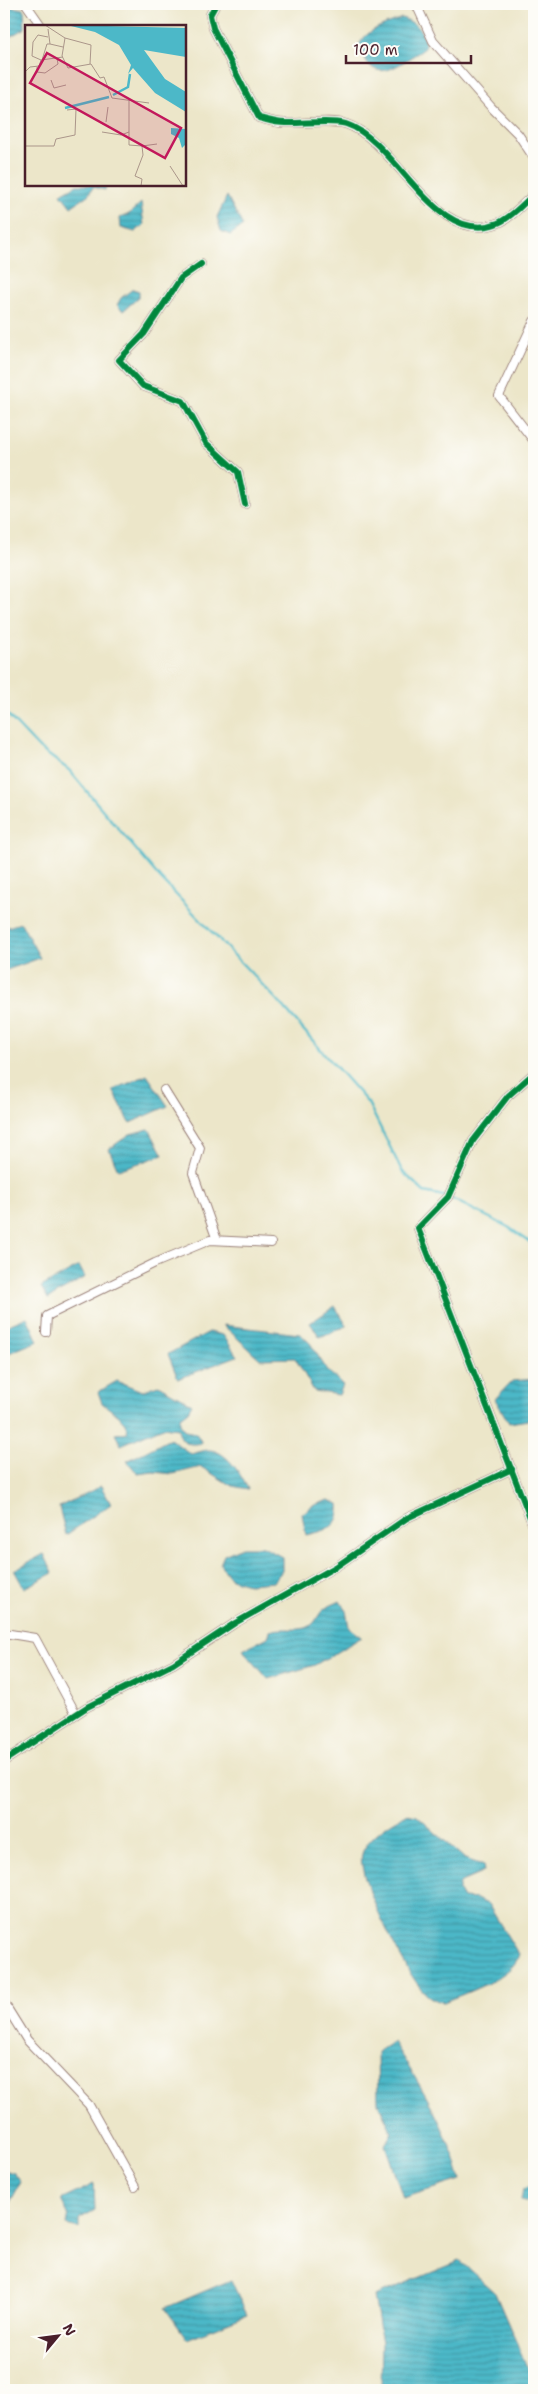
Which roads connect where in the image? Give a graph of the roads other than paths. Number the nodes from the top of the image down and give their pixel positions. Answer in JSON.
{"nodes":[{"id":1,"x":26,"y":4,"type":"edge"},
{"id":2,"x":216,"y":4,"type":"edge"},
{"id":3,"x":416,"y":4,"type":"edge"},
{"id":4,"x":40,"y":24,"type":"dead end"},
{"id":5,"x":534,"y":158,"type":"edge"},
{"id":6,"x":534,"y":194,"type":"edge"},
{"id":7,"x":201,"y":264,"type":"dead end"},
{"id":8,"x":534,"y":321,"type":"edge"},
{"id":9,"x":534,"y":441,"type":"edge"},
{"id":10,"x":245,"y":504,"type":"dead end"},
{"id":11,"x":534,"y":1073,"type":"edge"},
{"id":12,"x":164,"y":1090,"type":"dead end"},
{"id":13,"x":217,"y":1240,"type":"junction"},
{"id":14,"x":272,"y":1243,"type":"dead end"},
{"id":15,"x":46,"y":1332,"type":"dead end"},
{"id":16,"x":512,"y":1469,"type":"junction"},
{"id":17,"x":534,"y":1528,"type":"edge"},
{"id":18,"x":4,"y":1633,"type":"edge"},
{"id":19,"x":76,"y":1714,"type":"junction"},
{"id":20,"x":4,"y":1761,"type":"edge"},
{"id":21,"x":4,"y":2003,"type":"edge"},
{"id":22,"x":135,"y":2187,"type":"dead end"}],
"edges":[{"from":1,"to":4,"type":"street"},
{"from":2,"to":6,"type":"street"},
{"from":3,"to":5,"type":"street"},
{"from":7,"to":10,"type":"street"},
{"from":8,"to":9,"type":"street"},
{"from":11,"to":16,"type":"street"},
{"from":12,"to":13,"type":"street"},
{"from":13,"to":14,"type":"street"},
{"from":13,"to":15,"type":"street"},
{"from":16,"to":17,"type":"street"},
{"from":16,"to":19,"type":"street"},
{"from":18,"to":19,"type":"street"},
{"from":19,"to":20,"type":"street"},
{"from":21,"to":22,"type":"street"}]}
